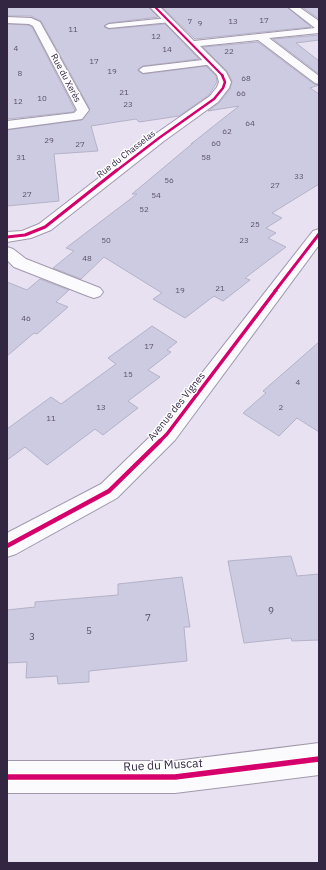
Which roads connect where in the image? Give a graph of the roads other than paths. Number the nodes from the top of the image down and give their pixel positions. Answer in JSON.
{"nodes":[{"id":1,"x":155,"y":7,"type":"edge"},
{"id":2,"x":293,"y":7,"type":"edge"},
{"id":3,"x":7,"y":20,"type":"edge"},
{"id":4,"x":168,"y":20,"type":"junction"},
{"id":5,"x":109,"y":26,"type":"dead end"},
{"id":6,"x":319,"y":26,"type":"edge"},
{"id":7,"x":319,"y":30,"type":"edge"},
{"id":8,"x":261,"y":37,"type":"junction"},
{"id":9,"x":192,"y":44,"type":"junction"},
{"id":10,"x":210,"y":62,"type":"junction"},
{"id":11,"x":143,"y":70,"type":"dead end"},
{"id":12,"x":319,"y":81,"type":"edge"},
{"id":13,"x":7,"y":126,"type":"edge"},
{"id":14,"x":319,"y":234,"type":"edge"},
{"id":15,"x":7,"y":237,"type":"edge"},
{"id":16,"x":7,"y":252,"type":"edge"},
{"id":17,"x":94,"y":292,"type":"dead end"},
{"id":18,"x":7,"y":546,"type":"edge"},
{"id":19,"x":319,"y":759,"type":"edge"},
{"id":20,"x":7,"y":777,"type":"edge"}],
"edges":[{"from":1,"to":4,"type":"street"},
{"from":2,"to":6,"type":"street"},
{"from":3,"to":13,"type":"street","name":"Rue du Xerès"},
{"from":4,"to":5,"type":"lane"},
{"from":4,"to":9,"type":"street"},
{"from":7,"to":8,"type":"street"},
{"from":8,"to":9,"type":"street"},
{"from":8,"to":12,"type":"street"},
{"from":9,"to":10,"type":"street"},
{"from":10,"to":11,"type":"lane"},
{"from":10,"to":15,"type":"street","name":"Rue du Chasselas"},
{"from":14,"to":18,"type":"street","name":"Avenue des Vignes"},
{"from":16,"to":17,"type":"street"},
{"from":19,"to":20,"type":"street","name":"Rue du Muscat"}]}
